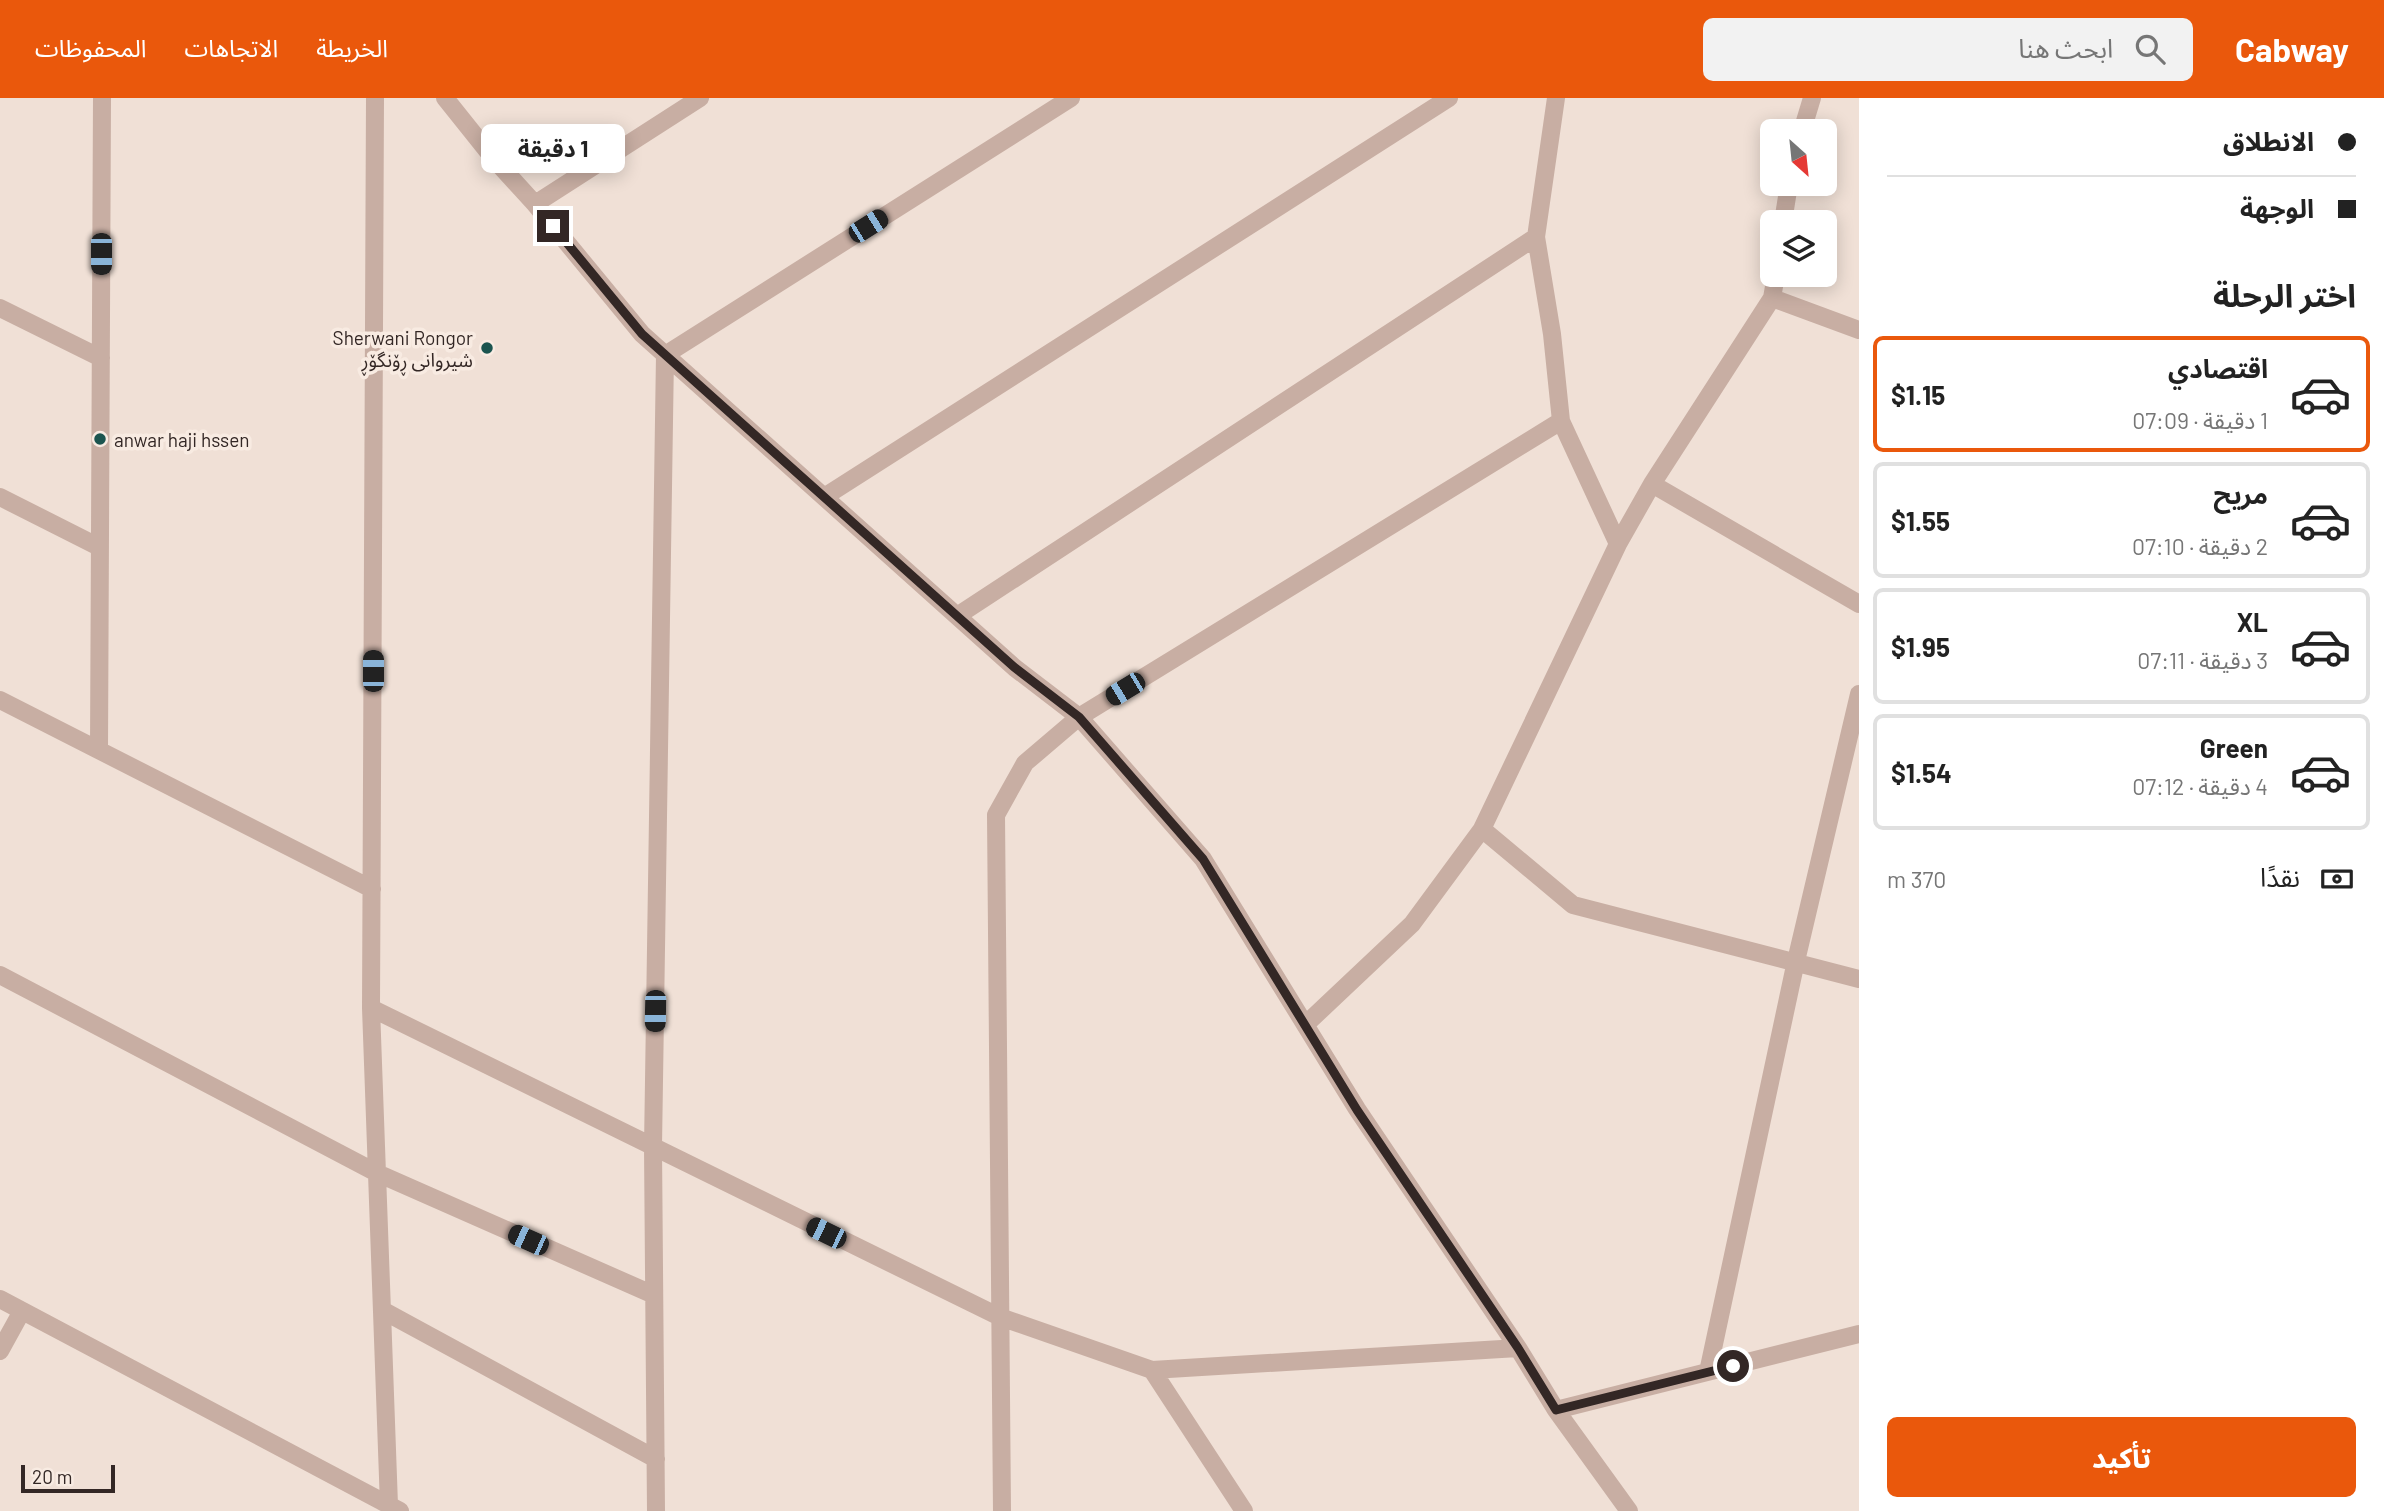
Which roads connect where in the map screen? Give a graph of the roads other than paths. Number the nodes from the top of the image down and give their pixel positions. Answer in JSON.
{"nodes":[{"id":1,"x":102,"y":98,"type":"edge"},
{"id":2,"x":375,"y":98,"type":"edge"},
{"id":3,"x":444,"y":98,"type":"edge"},
{"id":4,"x":700,"y":98,"type":"edge"},
{"id":5,"x":1071,"y":98,"type":"edge"},
{"id":6,"x":1449,"y":98,"type":"edge"},
{"id":7,"x":1556,"y":98,"type":"edge"},
{"id":8,"x":1812,"y":98,"type":"edge"},
{"id":9,"x":1806,"y":119,"type":"edge"},
{"id":10,"x":535,"y":205,"type":"junction"},
{"id":11,"x":1536,"y":237,"type":"junction"},
{"id":12,"x":1774,"y":287,"type":"edge"},
{"id":13,"x":1772,"y":298,"type":"junction"},
{"id":14,"x":0,"y":308,"type":"edge"},
{"id":15,"x":1859,"y":330,"type":"edge"},
{"id":16,"x":665,"y":355,"type":"junction"},
{"id":17,"x":101,"y":358,"type":"junction"},
{"id":18,"x":1561,"y":421,"type":"junction"},
{"id":19,"x":1652,"y":484,"type":"junction"},
{"id":20,"x":0,"y":497,"type":"edge"},
{"id":21,"x":824,"y":497,"type":"junction"},
{"id":22,"x":1618,"y":544,"type":"junction"},
{"id":23,"x":100,"y":547,"type":"junction"},
{"id":24,"x":1859,"y":604,"type":"edge"},
{"id":25,"x":957,"y":615,"type":"junction"},
{"id":26,"x":1859,"y":694,"type":"edge"},
{"id":27,"x":0,"y":700,"type":"edge"},
{"id":28,"x":1079,"y":717,"type":"junction"},
{"id":29,"x":99,"y":750,"type":"junction"},
{"id":30,"x":1482,"y":829,"type":"junction"},
{"id":31,"x":372,"y":890,"type":"junction"},
{"id":32,"x":1796,"y":961,"type":"junction"},
{"id":33,"x":0,"y":975,"type":"edge"},
{"id":34,"x":1859,"y":979,"type":"edge"},
{"id":35,"x":371,"y":1008,"type":"junction"},
{"id":36,"x":1305,"y":1025,"type":"junction"},
{"id":37,"x":653,"y":1147,"type":"junction"},
{"id":38,"x":377,"y":1173,"type":"junction"},
{"id":39,"x":654,"y":1295,"type":"junction"},
{"id":40,"x":0,"y":1299,"type":"edge"},
{"id":41,"x":382,"y":1310,"type":"junction"},
{"id":42,"x":22,"y":1311,"type":"junction"},
{"id":43,"x":1000,"y":1317,"type":"junction"},
{"id":44,"x":1859,"y":1334,"type":"edge"},
{"id":45,"x":1518,"y":1348,"type":"junction"},
{"id":46,"x":0,"y":1351,"type":"edge"},
{"id":47,"x":1152,"y":1370,"type":"junction"},
{"id":48,"x":1708,"y":1372,"type":"junction"},
{"id":49,"x":1556,"y":1410,"type":"junction"},
{"id":50,"x":656,"y":1459,"type":"junction"},
{"id":51,"x":395,"y":1508,"type":"edge"},
{"id":52,"x":656,"y":1511,"type":"edge"},
{"id":53,"x":1002,"y":1511,"type":"edge"},
{"id":54,"x":1244,"y":1511,"type":"edge"},
{"id":55,"x":1629,"y":1511,"type":"edge"}],
"edges":[{"from":1,"to":17,"type":"street"},
{"from":2,"to":31,"type":"street"},
{"from":3,"to":10,"type":"street"},
{"from":4,"to":10,"type":"street"},
{"from":5,"to":16,"type":"street"},
{"from":6,"to":21,"type":"street"},
{"from":7,"to":11,"type":"street"},
{"from":8,"to":9,"type":"street"},
{"from":10,"to":16,"type":"street"},
{"from":11,"to":18,"type":"street"},
{"from":11,"to":25,"type":"street"},
{"from":12,"to":13,"type":"street"},
{"from":13,"to":15,"type":"street"},
{"from":13,"to":19,"type":"street"},
{"from":14,"to":17,"type":"street"},
{"from":16,"to":21,"type":"street"},
{"from":16,"to":37,"type":"street"},
{"from":17,"to":23,"type":"street"},
{"from":18,"to":22,"type":"street"},
{"from":18,"to":28,"type":"street"},
{"from":19,"to":22,"type":"street"},
{"from":19,"to":24,"type":"street"},
{"from":20,"to":23,"type":"street"},
{"from":21,"to":25,"type":"street"},
{"from":22,"to":30,"type":"street"},
{"from":23,"to":29,"type":"street"},
{"from":25,"to":28,"type":"street"},
{"from":26,"to":32,"type":"street"},
{"from":27,"to":29,"type":"street"},
{"from":28,"to":36,"type":"street"},
{"from":28,"to":43,"type":"street"},
{"from":29,"to":31,"type":"street"},
{"from":30,"to":32,"type":"street"},
{"from":30,"to":36,"type":"street"},
{"from":31,"to":35,"type":"street"},
{"from":32,"to":34,"type":"street"},
{"from":32,"to":48,"type":"street"},
{"from":33,"to":38,"type":"street"},
{"from":35,"to":37,"type":"street"},
{"from":35,"to":38,"type":"street"},
{"from":36,"to":45,"type":"street"},
{"from":37,"to":39,"type":"street"},
{"from":37,"to":43,"type":"street"},
{"from":38,"to":39,"type":"street"},
{"from":38,"to":41,"type":"street"},
{"from":39,"to":50,"type":"street"},
{"from":40,"to":42,"type":"street"},
{"from":41,"to":50,"type":"street"},
{"from":41,"to":51,"type":"street"},
{"from":42,"to":46,"type":"street"},
{"from":42,"to":51,"type":"street"},
{"from":43,"to":47,"type":"street"},
{"from":43,"to":53,"type":"street"},
{"from":44,"to":48,"type":"street"},
{"from":45,"to":47,"type":"street"},
{"from":45,"to":49,"type":"street"},
{"from":47,"to":54,"type":"street"},
{"from":48,"to":49,"type":"street"},
{"from":49,"to":55,"type":"street"},
{"from":50,"to":52,"type":"street"}]}
